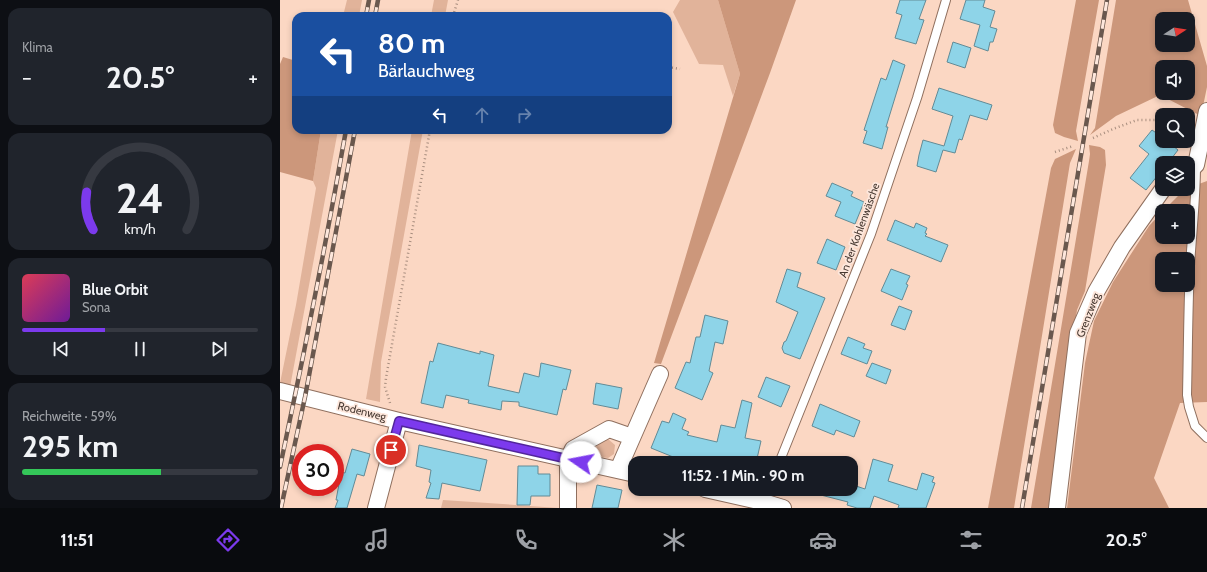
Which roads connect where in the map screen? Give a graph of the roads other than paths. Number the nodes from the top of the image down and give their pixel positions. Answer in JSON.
{"nodes":[{"id":1,"x":946,"y":0,"type":"edge"},
{"id":2,"x":1207,"y":111,"type":"edge"},
{"id":3,"x":1195,"y":157,"type":"edge"},
{"id":4,"x":1195,"y":183,"type":"edge"},
{"id":5,"x":1158,"y":196,"type":"edge"},
{"id":6,"x":660,"y":374,"type":"dead end"},
{"id":7,"x":288,"y":393,"type":"edge"},
{"id":8,"x":394,"y":420,"type":"junction"},
{"id":9,"x":632,"y":437,"type":"junction"},
{"id":10,"x":1207,"y":438,"type":"edge"},
{"id":11,"x":782,"y":456,"type":"edge"},
{"id":12,"x":568,"y":459,"type":"junction"},
{"id":13,"x":618,"y":470,"type":"junction"},
{"id":14,"x":628,"y":472,"type":"edge"},
{"id":15,"x":767,"y":496,"type":"edge"},
{"id":16,"x":376,"y":508,"type":"edge"},
{"id":17,"x":568,"y":508,"type":"edge"},
{"id":18,"x":783,"y":508,"type":"edge"},
{"id":19,"x":1057,"y":508,"type":"edge"}],
"edges":[{"from":1,"to":11,"type":"lane","name":"An der Kohlenwäsche"},
{"from":2,"to":3,"type":"street"},
{"from":4,"to":10,"type":"lane"},
{"from":5,"to":19,"type":"street","name":"Grenzweg"},
{"from":6,"to":9,"type":"street"},
{"from":7,"to":8,"type":"street","name":"Rodenweg"},
{"from":8,"to":12,"type":"street","name":"Rodenweg"},
{"from":8,"to":16,"type":"street"},
{"from":9,"to":12,"type":"street"},
{"from":9,"to":13,"type":"street"},
{"from":12,"to":13,"type":"street","name":"Rodenweg"},
{"from":12,"to":17,"type":"street"},
{"from":13,"to":14,"type":"street","name":"Rodenweg"},
{"from":15,"to":18,"type":"street"}]}
